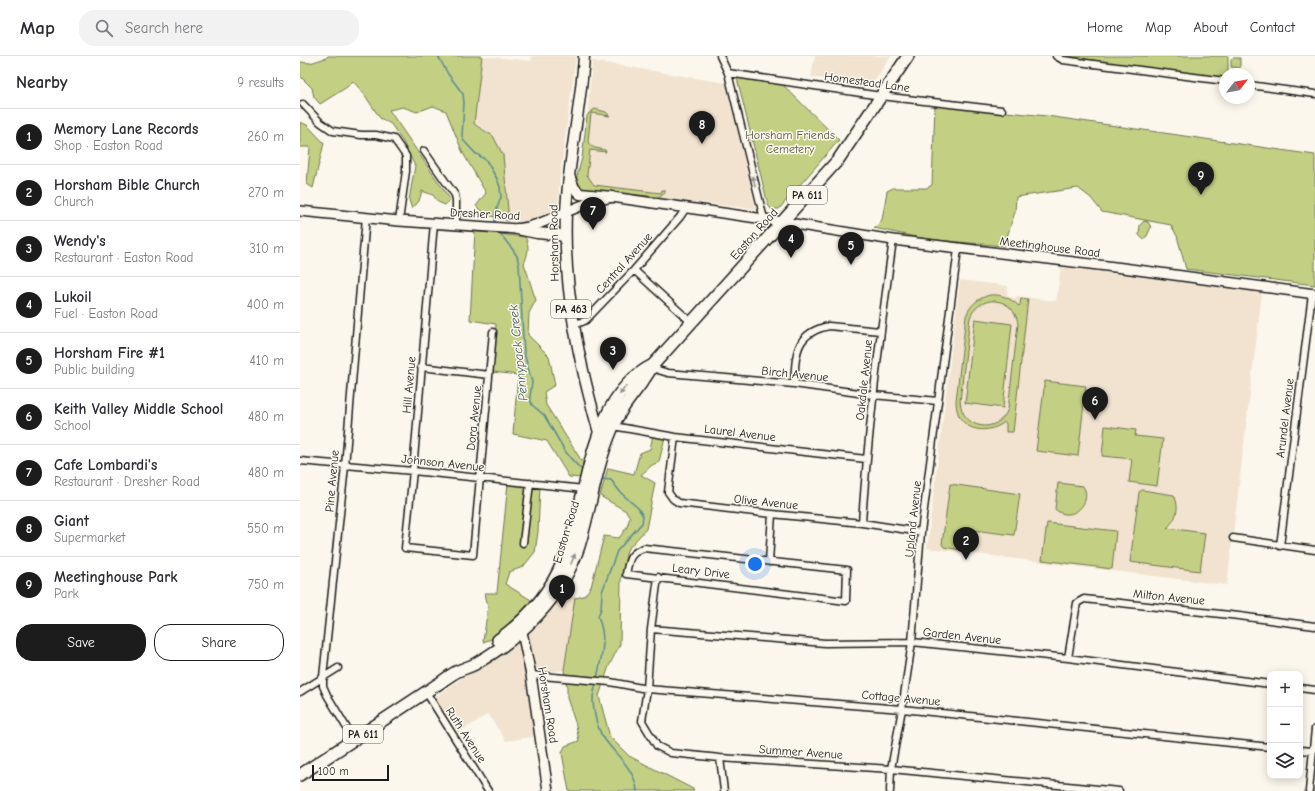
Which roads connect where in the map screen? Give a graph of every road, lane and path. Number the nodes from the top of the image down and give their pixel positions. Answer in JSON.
{"nodes":[{"id":1,"x":584,"y":56,"type":"edge"},
{"id":2,"x":720,"y":56,"type":"edge"},
{"id":3,"x":908,"y":56,"type":"edge"},
{"id":4,"x":1056,"y":56,"type":"edge"},
{"id":5,"x":728,"y":73,"type":"junction"},
{"id":6,"x":1219,"y":80,"type":"edge"},
{"id":7,"x":1255,"y":85,"type":"edge"},
{"id":8,"x":1315,"y":94,"type":"edge"},
{"id":9,"x":881,"y":96,"type":"junction"},
{"id":10,"x":303,"y":104,"type":"dead end"},
{"id":11,"x":1002,"y":110,"type":"dead end"},
{"id":12,"x":424,"y":151,"type":"dead end"},
{"id":13,"x":569,"y":175,"type":"junction"},
{"id":14,"x":612,"y":197,"type":"junction"},
{"id":15,"x":686,"y":208,"type":"junction"},
{"id":16,"x":300,"y":210,"type":"edge"},
{"id":17,"x":566,"y":212,"type":"junction"},
{"id":18,"x":366,"y":217,"type":"junction"},
{"id":19,"x":764,"y":219,"type":"junction"},
{"id":20,"x":399,"y":221,"type":"junction"},
{"id":21,"x":782,"y":222,"type":"junction"},
{"id":22,"x":434,"y":223,"type":"junction"},
{"id":23,"x":456,"y":225,"type":"junction"},
{"id":24,"x":514,"y":229,"type":"junction"},
{"id":25,"x":565,"y":237,"type":"junction"},
{"id":26,"x":894,"y":240,"type":"junction"},
{"id":27,"x":958,"y":249,"type":"junction"},
{"id":28,"x":634,"y":270,"type":"junction"},
{"id":29,"x":1313,"y":294,"type":"edge"},
{"id":30,"x":692,"y":323,"type":"junction"},
{"id":31,"x":573,"y":324,"type":"junction"},
{"id":32,"x":880,"y":331,"type":"junction"},
{"id":33,"x":493,"y":332,"type":"dead end"},
{"id":34,"x":653,"y":365,"type":"junction"},
{"id":35,"x":421,"y":367,"type":"junction"},
{"id":36,"x":489,"y":375,"type":"junction"},
{"id":37,"x":794,"y":384,"type":"junction"},
{"id":38,"x":873,"y":395,"type":"junction"},
{"id":39,"x":938,"y":401,"type":"junction"},
{"id":40,"x":613,"y":426,"type":"junction"},
{"id":41,"x":599,"y":432,"type":"junction"},
{"id":42,"x":676,"y":437,"type":"junction"},
{"id":43,"x":603,"y":450,"type":"junction"},
{"id":44,"x":866,"y":459,"type":"junction"},
{"id":45,"x":300,"y":461,"type":"edge"},
{"id":46,"x":345,"y":466,"type":"junction"},
{"id":47,"x":594,"y":467,"type":"junction"},
{"id":48,"x":413,"y":471,"type":"junction"},
{"id":49,"x":479,"y":478,"type":"junction"},
{"id":50,"x":530,"y":483,"type":"junction"},
{"id":51,"x":588,"y":490,"type":"junction"},
{"id":52,"x":772,"y":514,"type":"junction"},
{"id":53,"x":862,"y":523,"type":"junction"},
{"id":54,"x":921,"y":532,"type":"junction"},
{"id":55,"x":1233,"y":538,"type":"dead end"},
{"id":56,"x":523,"y":543,"type":"dead end"},
{"id":57,"x":1280,"y":546,"type":"junction"},
{"id":58,"x":1315,"y":550,"type":"edge"},
{"id":59,"x":473,"y":555,"type":"joint"},
{"id":60,"x":769,"y":562,"type":"junction"},
{"id":61,"x":658,"y":577,"type":"junction"},
{"id":62,"x":1315,"y":626,"type":"edge"},
{"id":63,"x":520,"y":628,"type":"junction"},
{"id":64,"x":651,"y":629,"type":"junction"},
{"id":65,"x":912,"y":642,"type":"junction"},
{"id":66,"x":1068,"y":658,"type":"junction"},
{"id":67,"x":338,"y":668,"type":"dead end"},
{"id":68,"x":531,"y":675,"type":"junction"},
{"id":69,"x":323,"y":677,"type":"junction"},
{"id":70,"x":1267,"y":684,"type":"edge"},
{"id":71,"x":1303,"y":688,"type":"edge"},
{"id":72,"x":647,"y":689,"type":"junction"},
{"id":73,"x":1315,"y":690,"type":"edge"},
{"id":74,"x":300,"y":692,"type":"edge"},
{"id":75,"x":426,"y":692,"type":"junction"},
{"id":76,"x":902,"y":709,"type":"junction"},
{"id":77,"x":1315,"y":729,"type":"edge"},
{"id":78,"x":354,"y":740,"type":"junction"},
{"id":79,"x":1267,"y":746,"type":"edge"},
{"id":80,"x":1303,"y":750,"type":"edge"},
{"id":81,"x":1313,"y":751,"type":"junction"},
{"id":82,"x":720,"y":758,"type":"junction"},
{"id":83,"x":891,"y":769,"type":"junction"},
{"id":84,"x":300,"y":775,"type":"edge"},
{"id":85,"x":488,"y":791,"type":"edge"},
{"id":86,"x":548,"y":791,"type":"edge"},
{"id":87,"x":724,"y":791,"type":"edge"},
{"id":88,"x":890,"y":791,"type":"edge"},
{"id":89,"x":1119,"y":791,"type":"edge"},
{"id":90,"x":1309,"y":791,"type":"edge"}],
"edges":[{"from":1,"to":13,"type":"main road","name":"Horsham Road","number":"PA 463"},
{"from":2,"to":5,"type":"street"},
{"from":3,"to":9,"type":"highway","name":"Easton Road","number":"PA 611"},
{"from":4,"to":6,"type":"street"},
{"from":5,"to":9,"type":"street","name":"Homestead Lane"},
{"from":19,"to":5,"type":"street","one_way":true},
{"from":7,"to":8,"type":"street"},
{"from":9,"to":11,"type":"street","name":"Homestead Lane"},
{"from":9,"to":21,"type":"highway","name":"Easton Road","number":"PA 611"},
{"from":10,"to":20,"type":"street"},
{"from":12,"to":23,"type":"street"},
{"from":13,"to":14,"type":"main road"},
{"from":13,"to":17,"type":"main road","name":"Horsham Road","number":"PA 463"},
{"from":14,"to":15,"type":"street","name":"Dresher Road"},
{"from":14,"to":17,"type":"street","name":"Dresher Road"},
{"from":15,"to":19,"type":"street","name":"Dresher Road"},
{"from":15,"to":28,"type":"street","name":"Central Avenue"},
{"from":16,"to":18,"type":"street","name":"Dresher Road"},
{"from":17,"to":24,"type":"street","name":"Dresher Road"},
{"from":17,"to":25,"type":"main road","name":"Horsham Road","number":"PA 463"},
{"from":18,"to":20,"type":"street","name":"Dresher Road"},
{"from":18,"to":46,"type":"street","name":"Pine Avenue"},
{"from":19,"to":21,"type":"street","name":"Dresher Road"},
{"from":20,"to":22,"type":"street","name":"Dresher Road"},
{"from":21,"to":26,"type":"street","name":"Meetinghouse Road"},
{"from":21,"to":30,"type":"highway","name":"Easton Road","number":"PA 611"},
{"from":22,"to":23,"type":"street","name":"Dresher Road"},
{"from":22,"to":35,"type":"street","name":"Hill Avenue"},
{"from":23,"to":24,"type":"street","name":"Dresher Road"},
{"from":24,"to":25,"type":"main road"},
{"from":25,"to":31,"type":"main road","name":"Horsham Road","number":"PA 463"},
{"from":26,"to":27,"type":"street","name":"Meetinghouse Road"},
{"from":26,"to":32,"type":"street","name":"Oakdale Avenue"},
{"from":27,"to":29,"type":"street","name":"Meetinghouse Road"},
{"from":27,"to":39,"type":"street","name":"Upland Avenue"},
{"from":28,"to":30,"type":"street"},
{"from":28,"to":31,"type":"street","name":"Central Avenue"},
{"from":29,"to":57,"type":"street","name":"Arundel Avenue"},
{"from":30,"to":34,"type":"highway","name":"Easton Road","number":"PA 611"},
{"from":31,"to":41,"type":"main road","name":"Horsham Road","number":"PA 463"},
{"from":32,"to":37,"type":"street"},
{"from":32,"to":38,"type":"street","name":"Oakdale Avenue"},
{"from":33,"to":36,"type":"street","name":"Dora Avenue"},
{"from":34,"to":37,"type":"street","name":"Birch Avenue"},
{"from":34,"to":40,"type":"highway","name":"Easton Road","number":"PA 611"},
{"from":34,"to":41,"type":"highway","name":"Easton Road","number":"PA 611","one_way":true},
{"from":35,"to":36,"type":"street"},
{"from":35,"to":48,"type":"street","name":"Hill Avenue"},
{"from":36,"to":49,"type":"street","name":"Dora Avenue"},
{"from":37,"to":38,"type":"street","name":"Birch Avenue"},
{"from":38,"to":39,"type":"street","name":"Birch Avenue"},
{"from":38,"to":44,"type":"street","name":"Oakdale Avenue"},
{"from":39,"to":54,"type":"street","name":"Upland Avenue"},
{"from":40,"to":42,"type":"street","name":"Laurel Avenue"},
{"from":40,"to":43,"type":"highway","name":"Easton Road","number":"PA 611"},
{"from":41,"to":43,"type":"main road","name":"Horsham Road","number":"PA 463"},
{"from":41,"to":47,"type":"highway","name":"Easton Road","number":"PA 611"},
{"from":42,"to":44,"type":"street","name":"Laurel Avenue"},
{"from":42,"to":52,"type":"street","name":"Olive Avenue"},
{"from":43,"to":47,"type":"highway","name":"Easton Road","number":"PA 611"},
{"from":44,"to":53,"type":"street","name":"Oakdale Avenue"},
{"from":45,"to":46,"type":"street","name":"Johnson Avenue"},
{"from":46,"to":48,"type":"street","name":"Johnson Avenue"},
{"from":46,"to":69,"type":"street","name":"Pine Avenue"},
{"from":47,"to":51,"type":"highway","name":"Easton Road","number":"PA 611"},
{"from":48,"to":49,"type":"street","name":"Johnson Avenue"},
{"from":48,"to":59,"type":"street","name":"Hill Avenue"},
{"from":49,"to":50,"type":"street","name":"Johnson Avenue"},
{"from":49,"to":59,"type":"street","name":"Dora Avenue"},
{"from":50,"to":51,"type":"street","name":"Johnson Avenue"},
{"from":50,"to":56,"type":"street"},
{"from":51,"to":63,"type":"highway","name":"Easton Road","number":"PA 611"},
{"from":52,"to":53,"type":"street","name":"Olive Avenue"},
{"from":52,"to":60,"type":"street"},
{"from":53,"to":54,"type":"street","name":"Olive Avenue"},
{"from":54,"to":65,"type":"street","name":"Upland Avenue"},
{"from":55,"to":57,"type":"street"},
{"from":57,"to":58,"type":"street"},
{"from":60,"to":61,"type":"street","name":"Leary Drive"},
{"from":60,"to":61,"type":"street","name":"Leary Drive"},
{"from":61,"to":64,"type":"street","name":"Summer Avenue"},
{"from":62,"to":66,"type":"street","name":"Milton Avenue"},
{"from":63,"to":68,"type":"street","name":"Horsham Road"},
{"from":63,"to":75,"type":"highway","name":"Easton Road","number":"PA 611"},
{"from":64,"to":65,"type":"street","name":"Garden Avenue"},
{"from":64,"to":72,"type":"street","name":"Summer Avenue"},
{"from":65,"to":66,"type":"street","name":"Garden Avenue"},
{"from":65,"to":76,"type":"street","name":"Upland Avenue"},
{"from":66,"to":70,"type":"street","name":"Garden Avenue"},
{"from":67,"to":69,"type":"street"},
{"from":68,"to":72,"type":"street","name":"Cottage Avenue"},
{"from":68,"to":86,"type":"street","name":"Horsham Road"},
{"from":69,"to":74,"type":"street"},
{"from":69,"to":78,"type":"street","name":"Pine Avenue"},
{"from":71,"to":73,"type":"street"},
{"from":72,"to":76,"type":"street","name":"Cottage Avenue"},
{"from":72,"to":82,"type":"street","name":"Summer Avenue"},
{"from":75,"to":78,"type":"highway","name":"Easton Road","number":"PA 611"},
{"from":75,"to":85,"type":"street","name":"Ruth Avenue"},
{"from":76,"to":79,"type":"street","name":"Cottage Avenue"},
{"from":76,"to":83,"type":"street","name":"Upland Avenue"},
{"from":77,"to":81,"type":"street"},
{"from":78,"to":84,"type":"highway","name":"Easton Road","number":"PA 611"},
{"from":80,"to":81,"type":"street"},
{"from":81,"to":90,"type":"street"},
{"from":82,"to":83,"type":"street","name":"Summer Avenue"},
{"from":82,"to":87,"type":"street"},
{"from":83,"to":88,"type":"street","name":"Upland Avenue"},
{"from":83,"to":89,"type":"street","name":"Summer Avenue"}]}
